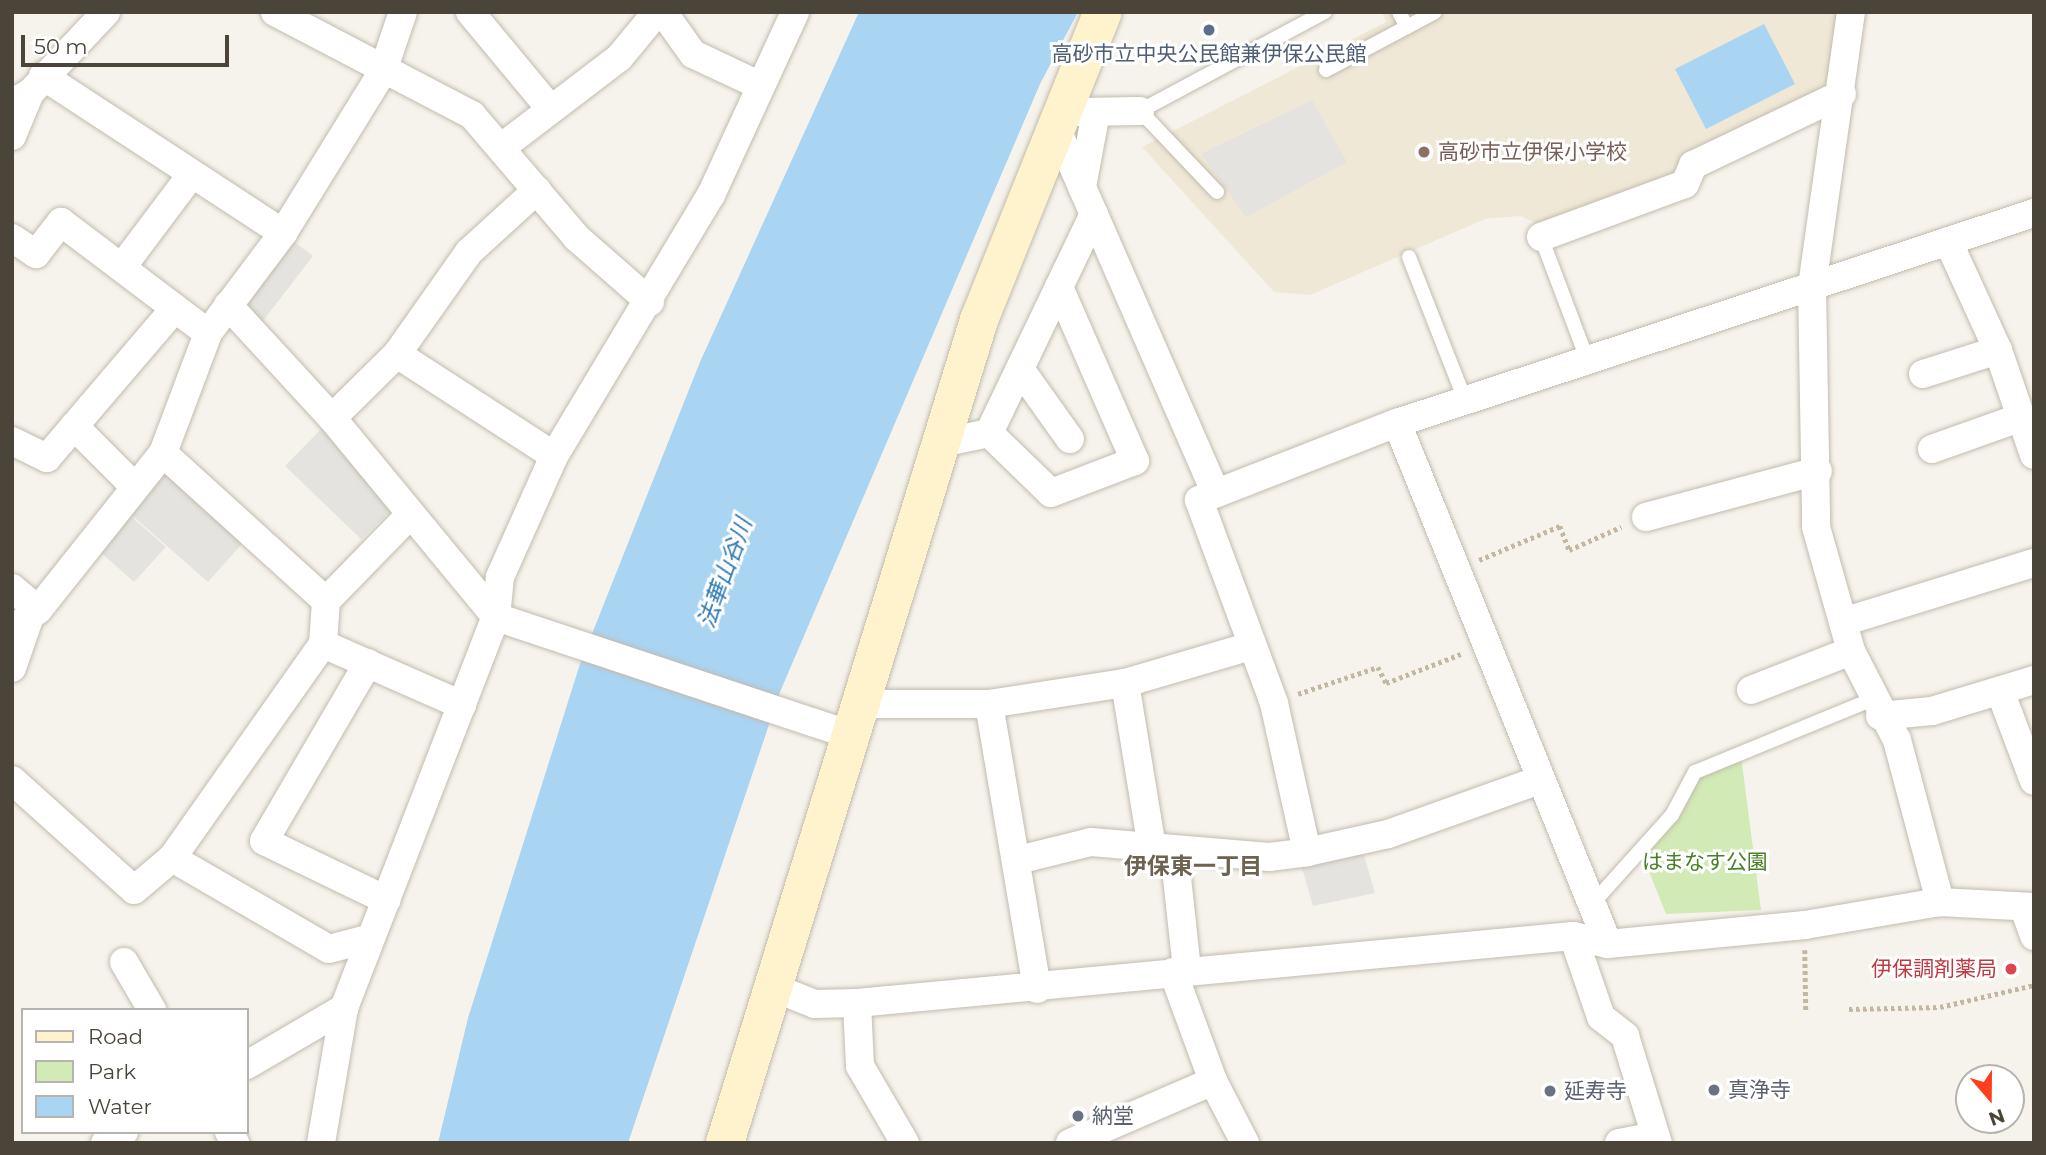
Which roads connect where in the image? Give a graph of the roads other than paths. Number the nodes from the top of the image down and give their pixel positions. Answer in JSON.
{"nodes":[{"id":1,"x":275,"y":12,"type":"edge"},
{"id":2,"x":403,"y":12,"type":"edge"},
{"id":3,"x":470,"y":12,"type":"edge"},
{"id":4,"x":657,"y":12,"type":"edge"},
{"id":5,"x":663,"y":12,"type":"edge"},
{"id":6,"x":795,"y":12,"type":"edge"},
{"id":7,"x":1103,"y":12,"type":"edge"},
{"id":8,"x":1325,"y":12,"type":"edge"},
{"id":9,"x":1399,"y":12,"type":"edge"},
{"id":10,"x":1435,"y":12,"type":"edge"},
{"id":11,"x":1851,"y":12,"type":"edge"},
{"id":12,"x":96,"y":16,"type":"edge"},
{"id":13,"x":1407,"y":27,"type":"junction"},
{"id":14,"x":1326,"y":70,"type":"dead end"},
{"id":15,"x":383,"y":71,"type":"junction"},
{"id":16,"x":760,"y":85,"type":"junction"},
{"id":17,"x":29,"y":91,"type":"edge"},
{"id":18,"x":1842,"y":94,"type":"junction"},
{"id":19,"x":548,"y":106,"type":"junction"},
{"id":20,"x":1140,"y":111,"type":"junction"},
{"id":21,"x":1073,"y":119,"type":"junction"},
{"id":22,"x":12,"y":136,"type":"edge"},
{"id":23,"x":502,"y":147,"type":"junction"},
{"id":24,"x":191,"y":175,"type":"junction"},
{"id":25,"x":1082,"y":187,"type":"junction"},
{"id":26,"x":537,"y":190,"type":"junction"},
{"id":27,"x":1217,"y":192,"type":"dead end"},
{"id":28,"x":2034,"y":213,"type":"edge"},
{"id":29,"x":1094,"y":214,"type":"junction"},
{"id":30,"x":284,"y":233,"type":"junction"},
{"id":31,"x":1541,"y":237,"type":"joint"},
{"id":32,"x":12,"y":238,"type":"edge"},
{"id":33,"x":1948,"y":241,"type":"junction"},
{"id":34,"x":1409,"y":257,"type":"dead end"},
{"id":35,"x":122,"y":267,"type":"junction"},
{"id":36,"x":1059,"y":286,"type":"junction"},
{"id":37,"x":1812,"y":286,"type":"junction"},
{"id":38,"x":650,"y":302,"type":"junction"},
{"id":39,"x":228,"y":305,"type":"junction"},
{"id":40,"x":175,"y":308,"type":"junction"},
{"id":41,"x":208,"y":333,"type":"junction"},
{"id":42,"x":1998,"y":350,"type":"junction"},
{"id":43,"x":397,"y":354,"type":"junction"},
{"id":44,"x":1587,"y":359,"type":"junction"},
{"id":45,"x":1020,"y":369,"type":"junction"},
{"id":46,"x":1923,"y":374,"type":"dead end"},
{"id":47,"x":1465,"y":400,"type":"junction"},
{"id":48,"x":332,"y":418,"type":"junction"},
{"id":49,"x":2022,"y":418,"type":"junction"},
{"id":50,"x":1397,"y":423,"type":"junction"},
{"id":51,"x":74,"y":426,"type":"junction"},
{"id":52,"x":989,"y":433,"type":"junction"},
{"id":53,"x":1070,"y":439,"type":"dead end"},
{"id":54,"x":12,"y":440,"type":"edge"},
{"id":55,"x":941,"y":443,"type":"junction"},
{"id":56,"x":1931,"y":449,"type":"dead end"},
{"id":57,"x":163,"y":453,"type":"junction"},
{"id":58,"x":554,"y":456,"type":"junction"},
{"id":59,"x":2034,"y":456,"type":"edge"},
{"id":60,"x":1818,"y":471,"type":"junction"},
{"id":61,"x":135,"y":487,"type":"junction"},
{"id":62,"x":1216,"y":493,"type":"junction"},
{"id":63,"x":409,"y":516,"type":"junction"},
{"id":64,"x":1646,"y":516,"type":"road end"},
{"id":65,"x":2034,"y":564,"type":"edge"},
{"id":66,"x":12,"y":588,"type":"edge"},
{"id":67,"x":326,"y":601,"type":"junction"},
{"id":68,"x":496,"y":617,"type":"junction"},
{"id":69,"x":27,"y":619,"type":"edge"},
{"id":70,"x":1843,"y":622,"type":"junction"},
{"id":71,"x":323,"y":644,"type":"junction"},
{"id":72,"x":1251,"y":646,"type":"junction"},
{"id":73,"x":1851,"y":651,"type":"junction"},
{"id":74,"x":368,"y":663,"type":"junction"},
{"id":75,"x":12,"y":668,"type":"edge"},
{"id":76,"x":2034,"y":680,"type":"edge"},
{"id":77,"x":1125,"y":683,"type":"junction"},
{"id":78,"x":1751,"y":690,"type":"dead end"},
{"id":79,"x":2000,"y":691,"type":"junction"},
{"id":80,"x":989,"y":704,"type":"junction"},
{"id":81,"x":462,"y":705,"type":"junction"},
{"id":82,"x":1876,"y":707,"type":"junction"},
{"id":83,"x":856,"y":720,"type":"junction"},
{"id":84,"x":12,"y":779,"type":"edge"},
{"id":85,"x":1540,"y":780,"type":"junction"},
{"id":86,"x":2034,"y":780,"type":"edge"},
{"id":87,"x":1163,"y":848,"type":"junction"},
{"id":88,"x":1307,"y":852,"type":"junction"},
{"id":89,"x":172,"y":858,"type":"junction"},
{"id":90,"x":1018,"y":860,"type":"junction"},
{"id":91,"x":386,"y":900,"type":"junction"},
{"id":92,"x":1940,"y":902,"type":"junction"},
{"id":93,"x":1593,"y":904,"type":"junction"},
{"id":94,"x":2029,"y":907,"type":"edge"},
{"id":95,"x":1573,"y":936,"type":"junction"},
{"id":96,"x":2034,"y":936,"type":"edge"},
{"id":97,"x":371,"y":938,"type":"junction"},
{"id":98,"x":1608,"y":944,"type":"junction"},
{"id":99,"x":124,"y":962,"type":"dead end"},
{"id":100,"x":1180,"y":971,"type":"junction"},
{"id":101,"x":772,"y":987,"type":"junction"},
{"id":102,"x":1037,"y":989,"type":"junction"},
{"id":103,"x":858,"y":1003,"type":"junction"},
{"id":104,"x":151,"y":1008,"type":"edge"},
{"id":105,"x":344,"y":1008,"type":"junction"},
{"id":106,"x":248,"y":1064,"type":"edge"},
{"id":107,"x":1213,"y":1081,"type":"junction"},
{"id":108,"x":120,"y":1134,"type":"edge"},
{"id":109,"x":1657,"y":1140,"type":"edge"},
{"id":110,"x":104,"y":1143,"type":"edge"},
{"id":111,"x":321,"y":1143,"type":"edge"},
{"id":112,"x":725,"y":1143,"type":"edge"},
{"id":113,"x":905,"y":1143,"type":"edge"},
{"id":114,"x":1070,"y":1143,"type":"edge"},
{"id":115,"x":1245,"y":1143,"type":"edge"},
{"id":116,"x":1619,"y":1143,"type":"edge"}],
"edges":[{"from":1,"to":15,"type":"street"},
{"from":2,"to":15,"type":"street"},
{"from":3,"to":19,"type":"street"},
{"from":4,"to":19,"type":"street"},
{"from":5,"to":16,"type":"street"},
{"from":6,"to":16,"type":"street"},
{"from":7,"to":21,"type":"street"},
{"from":8,"to":20,"type":"lane"},
{"from":9,"to":13,"type":"lane"},
{"from":10,"to":13,"type":"lane"},
{"from":11,"to":18,"type":"street"},
{"from":12,"to":17,"type":"street"},
{"from":13,"to":14,"type":"lane"},
{"from":15,"to":23,"type":"street"},
{"from":15,"to":30,"type":"street"},
{"from":16,"to":38,"type":"street"},
{"from":17,"to":22,"type":"street"},
{"from":17,"to":24,"type":"street"},
{"from":18,"to":31,"type":"street"},
{"from":18,"to":37,"type":"street"},
{"from":19,"to":23,"type":"street"},
{"from":20,"to":21,"type":"street"},
{"from":20,"to":27,"type":"lane"},
{"from":21,"to":25,"type":"street"},
{"from":21,"to":25,"type":"street"},
{"from":21,"to":55,"type":"street"},
{"from":23,"to":26,"type":"street"},
{"from":24,"to":30,"type":"street"},
{"from":24,"to":35,"type":"street"},
{"from":25,"to":29,"type":"street"},
{"from":26,"to":38,"type":"street"},
{"from":26,"to":43,"type":"street"},
{"from":28,"to":33,"type":"street"},
{"from":29,"to":36,"type":"street"},
{"from":29,"to":62,"type":"street"},
{"from":30,"to":39,"type":"street"},
{"from":31,"to":44,"type":"lane"},
{"from":32,"to":35,"type":"street"},
{"from":33,"to":37,"type":"street"},
{"from":33,"to":42,"type":"street"},
{"from":34,"to":47,"type":"lane"},
{"from":35,"to":40,"type":"street"},
{"from":36,"to":45,"type":"street"},
{"from":36,"to":52,"type":"street"},
{"from":37,"to":44,"type":"street"},
{"from":37,"to":60,"type":"street"},
{"from":38,"to":58,"type":"street"},
{"from":39,"to":41,"type":"street"},
{"from":39,"to":48,"type":"street"},
{"from":40,"to":41,"type":"street"},
{"from":40,"to":51,"type":"street"},
{"from":41,"to":57,"type":"street"},
{"from":42,"to":46,"type":"street"},
{"from":42,"to":49,"type":"street"},
{"from":43,"to":48,"type":"street"},
{"from":43,"to":58,"type":"street"},
{"from":44,"to":47,"type":"street"},
{"from":45,"to":52,"type":"street"},
{"from":45,"to":53,"type":"street"},
{"from":47,"to":50,"type":"street"},
{"from":48,"to":63,"type":"street"},
{"from":49,"to":56,"type":"street"},
{"from":49,"to":59,"type":"street"},
{"from":50,"to":62,"type":"street"},
{"from":50,"to":85,"type":"street"},
{"from":51,"to":54,"type":"street"},
{"from":51,"to":61,"type":"street"},
{"from":52,"to":55,"type":"street"},
{"from":55,"to":83,"type":"street"},
{"from":57,"to":61,"type":"street"},
{"from":57,"to":67,"type":"street"},
{"from":58,"to":68,"type":"street"},
{"from":60,"to":64,"type":"street"},
{"from":60,"to":70,"type":"street"},
{"from":61,"to":69,"type":"street"},
{"from":62,"to":72,"type":"street"},
{"from":63,"to":67,"type":"street"},
{"from":63,"to":68,"type":"street"},
{"from":65,"to":70,"type":"street"},
{"from":66,"to":69,"type":"street"},
{"from":67,"to":71,"type":"street"},
{"from":68,"to":81,"type":"street"},
{"from":68,"to":83,"type":"street"},
{"from":69,"to":75,"type":"street"},
{"from":70,"to":73,"type":"street"},
{"from":71,"to":74,"type":"street"},
{"from":71,"to":89,"type":"street"},
{"from":72,"to":77,"type":"street"},
{"from":72,"to":88,"type":"street"},
{"from":73,"to":78,"type":"street"},
{"from":73,"to":82,"type":"street"},
{"from":74,"to":81,"type":"street"},
{"from":74,"to":91,"type":"street"},
{"from":76,"to":79,"type":"street"},
{"from":77,"to":80,"type":"street"},
{"from":77,"to":87,"type":"street"},
{"from":79,"to":82,"type":"street"},
{"from":79,"to":86,"type":"street"},
{"from":80,"to":83,"type":"street"},
{"from":80,"to":90,"type":"street"},
{"from":81,"to":91,"type":"street"},
{"from":82,"to":92,"type":"street"},
{"from":82,"to":93,"type":"lane"},
{"from":83,"to":101,"type":"street"},
{"from":84,"to":89,"type":"street"},
{"from":85,"to":88,"type":"street"},
{"from":85,"to":93,"type":"street"},
{"from":87,"to":88,"type":"street"},
{"from":87,"to":90,"type":"street"},
{"from":87,"to":100,"type":"street"},
{"from":89,"to":97,"type":"street"},
{"from":90,"to":102,"type":"street"},
{"from":91,"to":97,"type":"street"},
{"from":92,"to":94,"type":"street"},
{"from":92,"to":98,"type":"street"},
{"from":93,"to":98,"type":"street"},
{"from":94,"to":96,"type":"street"},
{"from":95,"to":98,"type":"street"},
{"from":95,"to":100,"type":"street"},
{"from":95,"to":109,"type":"street"},
{"from":97,"to":105,"type":"street"},
{"from":99,"to":104,"type":"street"},
{"from":100,"to":102,"type":"street"},
{"from":100,"to":107,"type":"street"},
{"from":101,"to":103,"type":"street"},
{"from":101,"to":112,"type":"street"},
{"from":102,"to":103,"type":"street"},
{"from":103,"to":113,"type":"street"},
{"from":105,"to":106,"type":"street"},
{"from":105,"to":111,"type":"street"},
{"from":107,"to":114,"type":"street"},
{"from":107,"to":115,"type":"street"},
{"from":108,"to":110,"type":"street"},
{"from":109,"to":116,"type":"street"}]}
